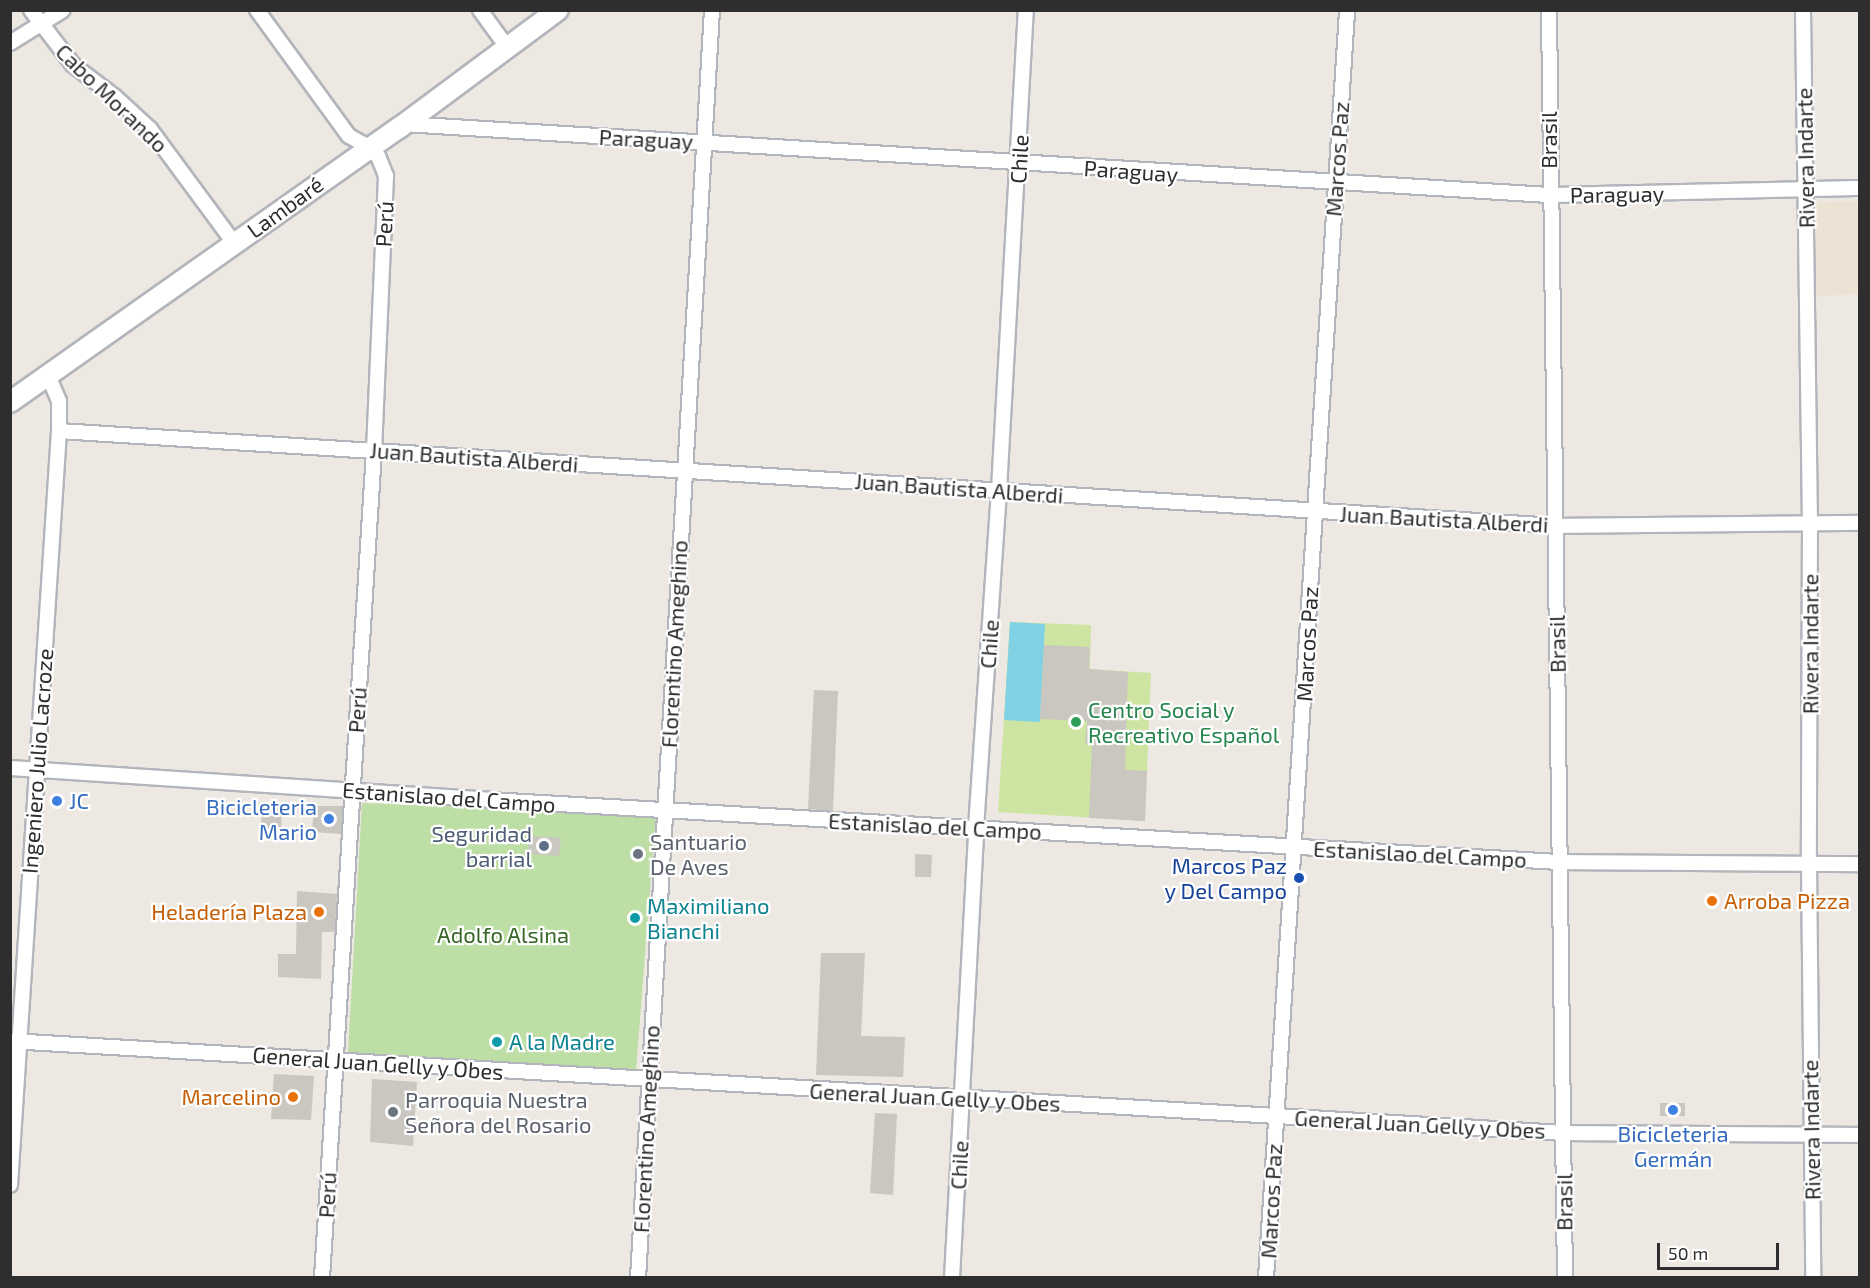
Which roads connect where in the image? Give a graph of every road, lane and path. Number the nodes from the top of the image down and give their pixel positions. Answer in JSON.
{"nodes":[{"id":1,"x":31,"y":10,"type":"edge"},
{"id":2,"x":63,"y":10,"type":"edge"},
{"id":3,"x":257,"y":10,"type":"edge"},
{"id":4,"x":480,"y":10,"type":"edge"},
{"id":5,"x":558,"y":10,"type":"edge"},
{"id":6,"x":712,"y":10,"type":"edge"},
{"id":7,"x":1026,"y":10,"type":"edge"},
{"id":8,"x":1347,"y":10,"type":"edge"},
{"id":9,"x":1549,"y":10,"type":"edge"},
{"id":10,"x":1803,"y":10,"type":"edge"},
{"id":11,"x":42,"y":25,"type":"junction"},
{"id":12,"x":10,"y":43,"type":"edge"},
{"id":13,"x":507,"y":47,"type":"junction"},
{"id":14,"x":404,"y":124,"type":"junction"},
{"id":15,"x":704,"y":143,"type":"junction"},
{"id":16,"x":369,"y":147,"type":"junction"},
{"id":17,"x":1019,"y":164,"type":"junction"},
{"id":18,"x":1335,"y":183,"type":"junction"},
{"id":19,"x":1860,"y":188,"type":"edge"},
{"id":20,"x":1805,"y":191,"type":"junction"},
{"id":21,"x":1549,"y":195,"type":"junction"},
{"id":22,"x":234,"y":243,"type":"junction"},
{"id":23,"x":48,"y":375,"type":"junction"},
{"id":24,"x":10,"y":402,"type":"edge"},
{"id":25,"x":59,"y":430,"type":"junction"},
{"id":26,"x":374,"y":451,"type":"junction"},
{"id":27,"x":684,"y":470,"type":"junction"},
{"id":28,"x":999,"y":490,"type":"junction"},
{"id":29,"x":1315,"y":511,"type":"junction"},
{"id":30,"x":1810,"y":523,"type":"junction"},
{"id":31,"x":1860,"y":523,"type":"edge"},
{"id":32,"x":1556,"y":526,"type":"junction"},
{"id":33,"x":10,"y":768,"type":"edge"},
{"id":34,"x":36,"y":769,"type":"junction"},
{"id":35,"x":351,"y":791,"type":"junction"},
{"id":36,"x":665,"y":810,"type":"junction"},
{"id":37,"x":976,"y":828,"type":"junction"},
{"id":38,"x":1295,"y":848,"type":"junction"},
{"id":39,"x":1559,"y":862,"type":"junction"},
{"id":40,"x":1860,"y":864,"type":"edge"},
{"id":41,"x":1809,"y":865,"type":"junction"},
{"id":42,"x":15,"y":1041,"type":"edge"},
{"id":43,"x":335,"y":1060,"type":"junction"},
{"id":44,"x":649,"y":1080,"type":"junction"},
{"id":45,"x":963,"y":1099,"type":"junction"},
{"id":46,"x":1275,"y":1116,"type":"junction"},
{"id":47,"x":1564,"y":1133,"type":"junction"},
{"id":48,"x":1860,"y":1135,"type":"edge"},
{"id":49,"x":1811,"y":1136,"type":"junction"},
{"id":50,"x":10,"y":1185,"type":"edge"},
{"id":51,"x":322,"y":1278,"type":"edge"},
{"id":52,"x":638,"y":1278,"type":"edge"},
{"id":53,"x":952,"y":1278,"type":"edge"},
{"id":54,"x":1266,"y":1278,"type":"edge"},
{"id":55,"x":1565,"y":1278,"type":"edge"},
{"id":56,"x":1813,"y":1278,"type":"edge"}],
"edges":[{"from":1,"to":11,"type":"street","name":"Cabo Morando"},
{"from":2,"to":11,"type":"street"},
{"from":3,"to":16,"type":"street"},
{"from":4,"to":13,"type":"street"},
{"from":5,"to":13,"type":"street","name":"Lambaré"},
{"from":6,"to":15,"type":"street","name":"Florentino Ameghino"},
{"from":7,"to":17,"type":"street","name":"Chile"},
{"from":8,"to":18,"type":"street","name":"Marcos Paz"},
{"from":9,"to":21,"type":"street","name":"Brasil"},
{"from":10,"to":20,"type":"street","name":"Rivera Indarte"},
{"from":11,"to":12,"type":"street"},
{"from":11,"to":22,"type":"street","name":"Cabo Morando"},
{"from":13,"to":14,"type":"street","name":"Lambaré"},
{"from":14,"to":15,"type":"street","name":"Paraguay"},
{"from":14,"to":16,"type":"street","name":"Lambaré"},
{"from":15,"to":17,"type":"street","name":"Paraguay"},
{"from":15,"to":27,"type":"street","name":"Florentino Ameghino"},
{"from":16,"to":22,"type":"street","name":"Lambaré"},
{"from":16,"to":26,"type":"street","name":"Perú"},
{"from":17,"to":18,"type":"street","name":"Paraguay"},
{"from":17,"to":28,"type":"street","name":"Chile"},
{"from":18,"to":21,"type":"street","name":"Paraguay"},
{"from":18,"to":29,"type":"street","name":"Marcos Paz"},
{"from":19,"to":20,"type":"street","name":"Paraguay"},
{"from":20,"to":21,"type":"street","name":"Paraguay"},
{"from":20,"to":30,"type":"street","name":"Rivera Indarte"},
{"from":21,"to":32,"type":"street","name":"Brasil"},
{"from":22,"to":23,"type":"street","name":"Lambaré"},
{"from":23,"to":24,"type":"street","name":"Lambaré"},
{"from":23,"to":25,"type":"street","name":"Ingeniero Julio Lacroze"},
{"from":25,"to":26,"type":"street","name":"Juan Bautista Alberdi"},
{"from":25,"to":34,"type":"street","name":"Ingeniero Julio Lacroze"},
{"from":26,"to":27,"type":"street","name":"Juan Bautista Alberdi"},
{"from":26,"to":35,"type":"street","name":"Perú"},
{"from":27,"to":28,"type":"street","name":"Juan Bautista Alberdi"},
{"from":27,"to":36,"type":"street","name":"Florentino Ameghino"},
{"from":28,"to":29,"type":"street","name":"Juan Bautista Alberdi"},
{"from":28,"to":37,"type":"street","name":"Chile"},
{"from":29,"to":32,"type":"street","name":"Juan Bautista Alberdi"},
{"from":29,"to":38,"type":"street","name":"Marcos Paz"},
{"from":30,"to":31,"type":"street","name":"Juan Bautista Alberdi"},
{"from":30,"to":32,"type":"street","name":"Juan Bautista Alberdi"},
{"from":30,"to":41,"type":"street","name":"Rivera Indarte"},
{"from":32,"to":39,"type":"street","name":"Brasil"},
{"from":33,"to":34,"type":"street","name":"Estanislao del Campo"},
{"from":34,"to":35,"type":"street","name":"Estanislao del Campo"},
{"from":34,"to":42,"type":"street","name":"Ingeniero Julio Lacroze"},
{"from":35,"to":36,"type":"street","name":"Estanislao del Campo"},
{"from":35,"to":43,"type":"street","name":"Perú"},
{"from":36,"to":37,"type":"street","name":"Estanislao del Campo"},
{"from":36,"to":44,"type":"street","name":"Florentino Ameghino"},
{"from":37,"to":38,"type":"street","name":"Estanislao del Campo"},
{"from":37,"to":45,"type":"street","name":"Chile"},
{"from":38,"to":39,"type":"street","name":"Estanislao del Campo"},
{"from":38,"to":46,"type":"street","name":"Marcos Paz"},
{"from":39,"to":41,"type":"street","name":"Estanislao del Campo"},
{"from":39,"to":47,"type":"street","name":"Brasil"},
{"from":40,"to":41,"type":"street","name":"Estanislao del Campo"},
{"from":41,"to":49,"type":"street","name":"Rivera Indarte"},
{"from":42,"to":43,"type":"street","name":"General Juan Gelly y Obes"},
{"from":42,"to":50,"type":"street","name":"Ingeniero Julio Lacroze"},
{"from":43,"to":44,"type":"street","name":"General Juan Gelly y Obes"},
{"from":43,"to":51,"type":"street","name":"Perú"},
{"from":44,"to":45,"type":"street","name":"General Juan Gelly y Obes"},
{"from":44,"to":52,"type":"street","name":"Florentino Ameghino"},
{"from":45,"to":46,"type":"street","name":"General Juan Gelly y Obes"},
{"from":45,"to":53,"type":"street","name":"Chile"},
{"from":46,"to":47,"type":"street","name":"General Juan Gelly y Obes"},
{"from":46,"to":54,"type":"street","name":"Marcos Paz"},
{"from":47,"to":49,"type":"street","name":"General Juan Gelly y Obes"},
{"from":47,"to":55,"type":"street","name":"Brasil"},
{"from":48,"to":49,"type":"street","name":"General Juan Gelly y Obes"},
{"from":49,"to":56,"type":"street","name":"Rivera Indarte"}]}
